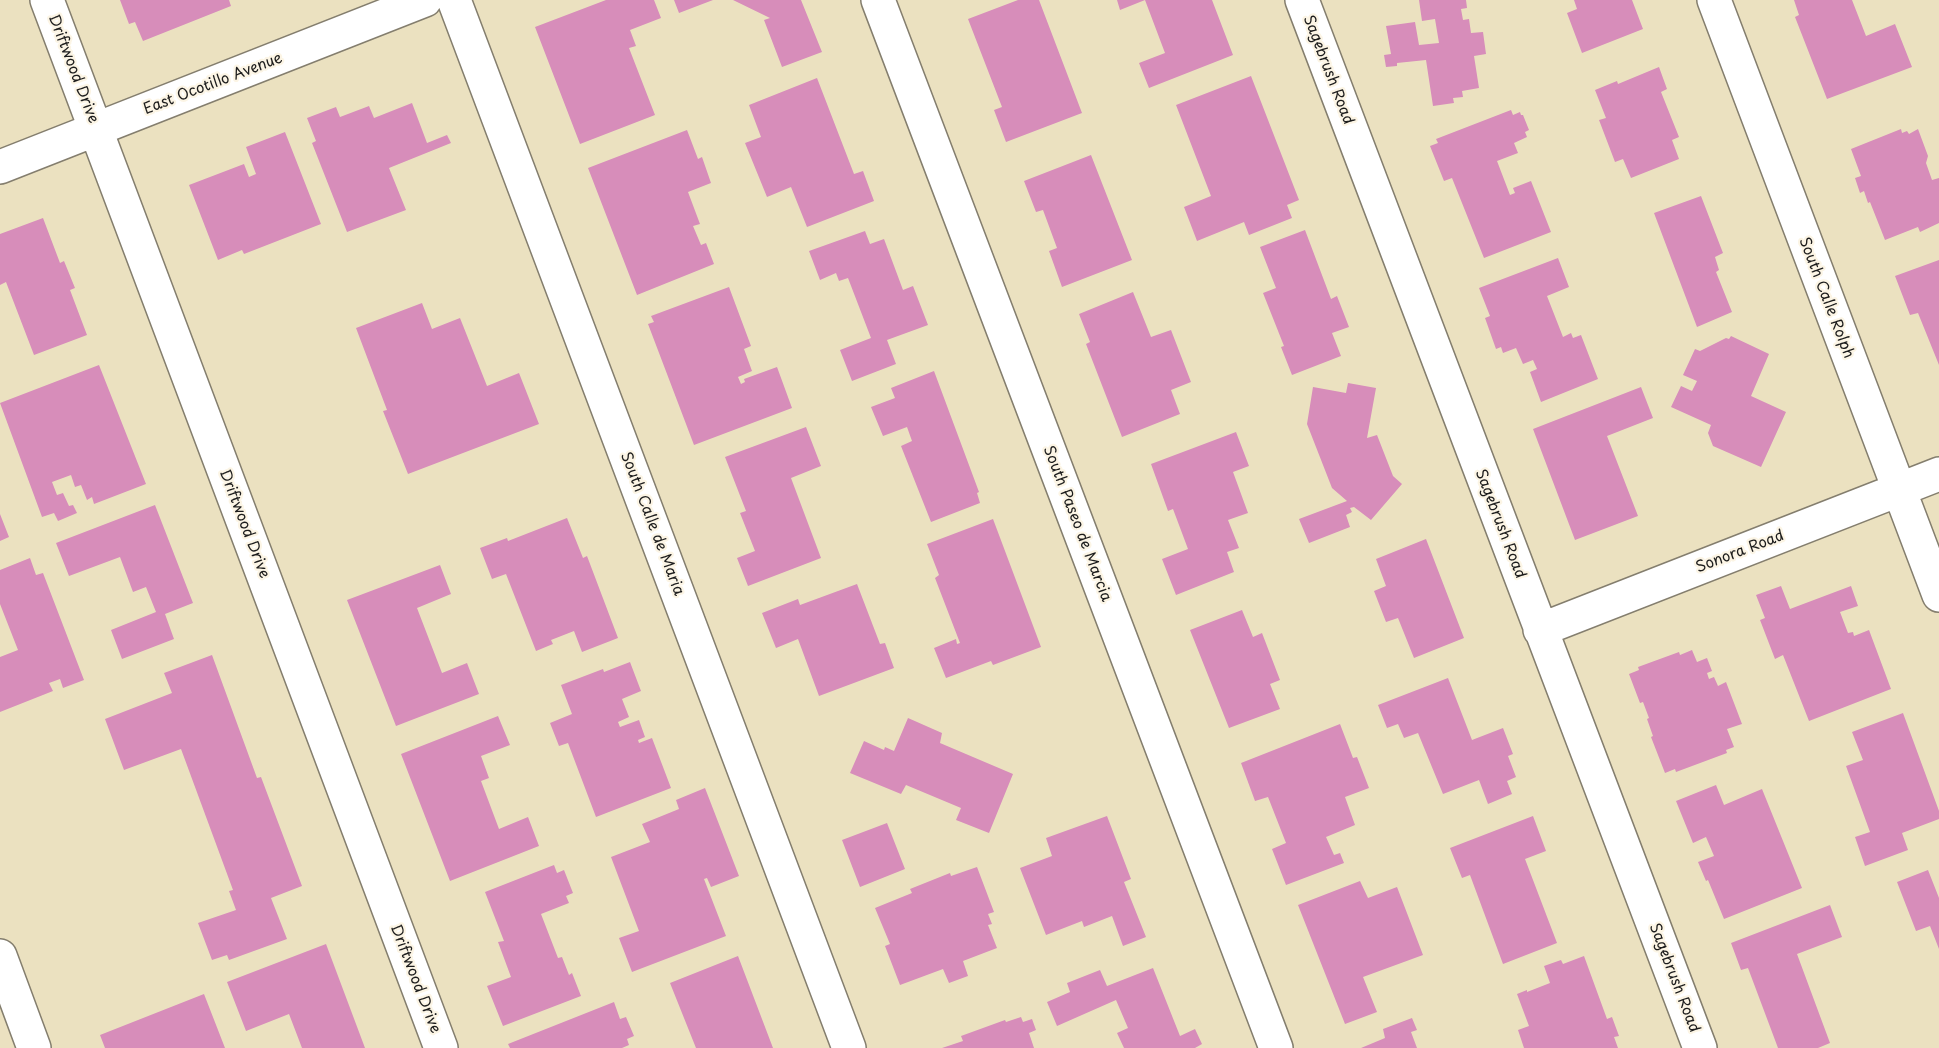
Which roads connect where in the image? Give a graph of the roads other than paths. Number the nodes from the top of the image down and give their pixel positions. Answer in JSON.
{"nodes":[{"id":1,"x":47,"y":0,"type":"edge"},
{"id":2,"x":425,"y":0,"type":"edge"},
{"id":3,"x":454,"y":0,"type":"edge"},
{"id":4,"x":878,"y":0,"type":"edge"},
{"id":5,"x":1302,"y":0,"type":"edge"},
{"id":6,"x":1714,"y":0,"type":"edge"},
{"id":7,"x":96,"y":130,"type":"junction"},
{"id":8,"x":0,"y":167,"type":"edge"},
{"id":9,"x":1939,"y":474,"type":"edge"},
{"id":10,"x":1899,"y":489,"type":"junction"},
{"id":11,"x":1939,"y":595,"type":"edge"},
{"id":12,"x":1540,"y":630,"type":"junction"},
{"id":13,"x":0,"y":957,"type":"edge"},
{"id":14,"x":34,"y":1048,"type":"edge"},
{"id":15,"x":441,"y":1048,"type":"edge"},
{"id":16,"x":849,"y":1048,"type":"edge"},
{"id":17,"x":1276,"y":1048,"type":"edge"},
{"id":18,"x":1700,"y":1048,"type":"edge"}],
"edges":[{"from":1,"to":7,"type":"street","name":"Driftwood Drive"},
{"from":2,"to":7,"type":"street","name":"East Ocotillo Avenue"},
{"from":3,"to":16,"type":"street","name":"South Calle de Maria"},
{"from":4,"to":17,"type":"street","name":"South Paseo de Marcia"},
{"from":5,"to":12,"type":"street","name":"Sagebrush Road"},
{"from":6,"to":10,"type":"street","name":"South Calle Rolph"},
{"from":7,"to":8,"type":"street","name":"East Ocotillo Avenue"},
{"from":7,"to":15,"type":"street","name":"Driftwood Drive"},
{"from":9,"to":10,"type":"street","name":"Sonora Road"},
{"from":10,"to":11,"type":"street","name":"South Calle Rolph"},
{"from":10,"to":12,"type":"street","name":"Sonora Road"},
{"from":12,"to":18,"type":"street","name":"Sagebrush Road"},
{"from":13,"to":14,"type":"street"}]}
